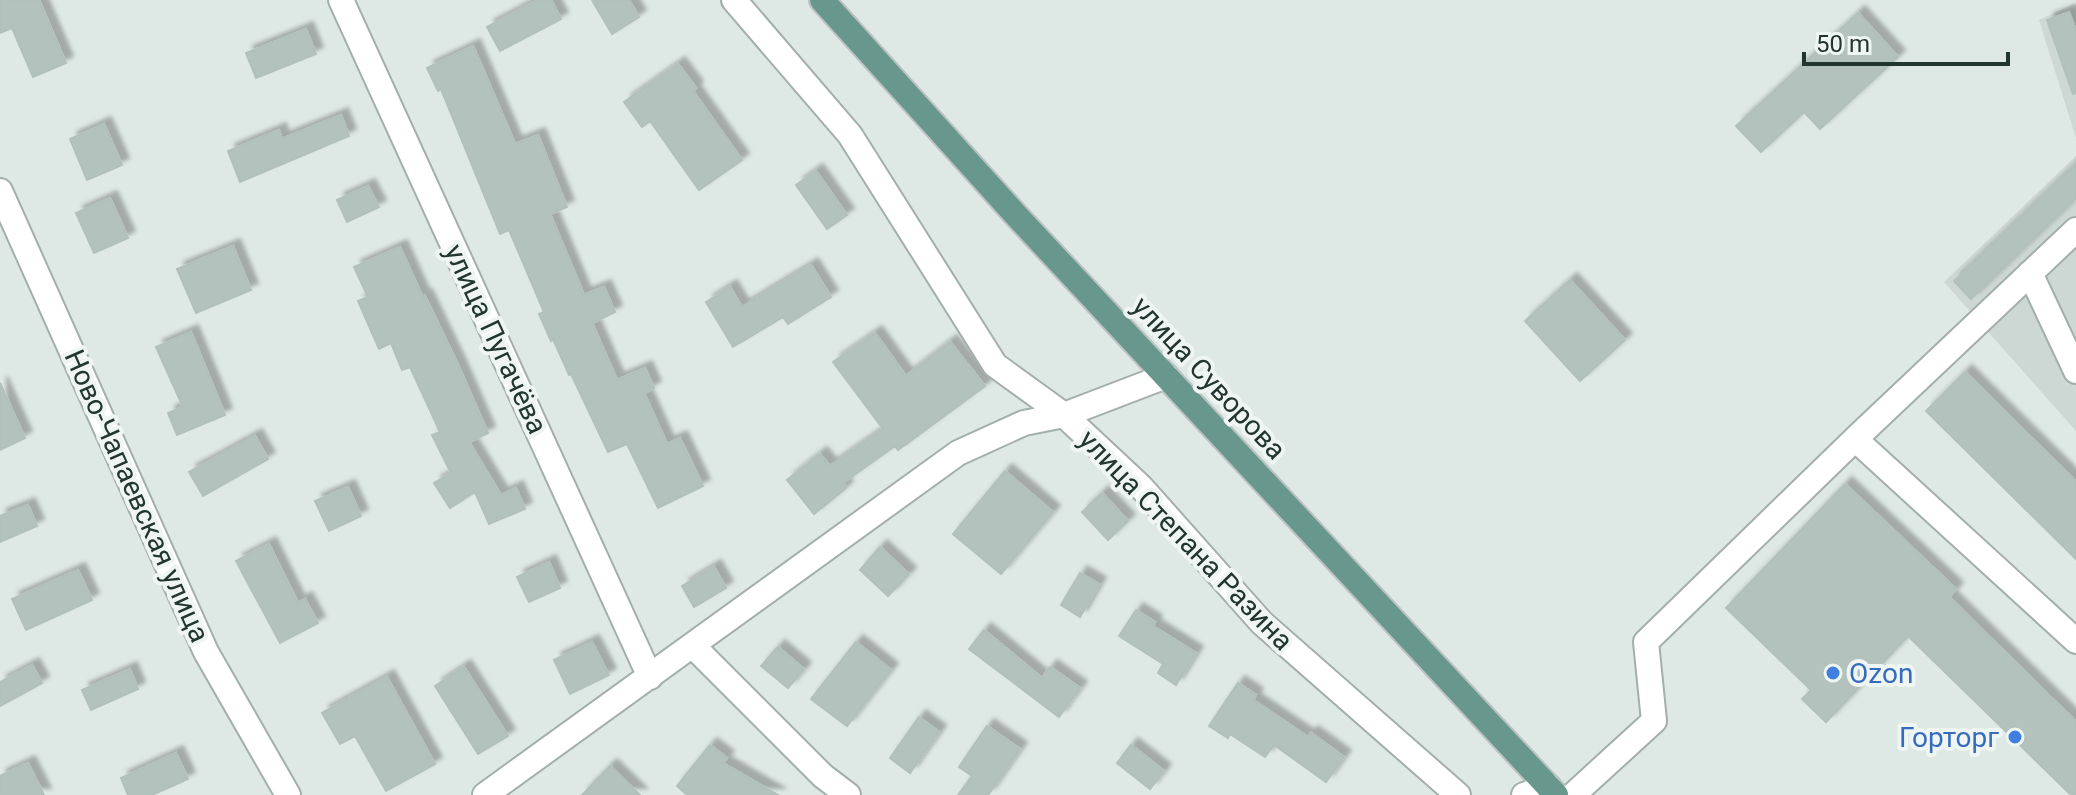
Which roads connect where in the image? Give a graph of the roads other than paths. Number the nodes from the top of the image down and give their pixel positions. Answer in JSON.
{"nodes":[{"id":1,"x":341,"y":0,"type":"edge"},
{"id":2,"x":734,"y":0,"type":"edge"},
{"id":3,"x":822,"y":0,"type":"edge"},
{"id":4,"x":0,"y":191,"type":"edge"},
{"id":5,"x":2076,"y":230,"type":"edge"},
{"id":6,"x":2030,"y":273,"type":"junction"},
{"id":7,"x":2076,"y":371,"type":"edge"},
{"id":8,"x":1166,"y":376,"type":"junction"},
{"id":9,"x":1064,"y":415,"type":"junction"},
{"id":10,"x":1855,"y":439,"type":"junction"},
{"id":11,"x":2076,"y":641,"type":"edge"},
{"id":12,"x":693,"y":646,"type":"junction"},
{"id":13,"x":650,"y":677,"type":"junction"},
{"id":14,"x":1552,"y":790,"type":"edge"},
{"id":15,"x":288,"y":795,"type":"edge"},
{"id":16,"x":485,"y":795,"type":"edge"},
{"id":17,"x":848,"y":795,"type":"edge"},
{"id":18,"x":1458,"y":795,"type":"edge"},
{"id":19,"x":1524,"y":795,"type":"edge"},
{"id":20,"x":1573,"y":795,"type":"edge"}],
"edges":[{"from":1,"to":13,"type":"street","name":"улица Пугачёва"},
{"from":2,"to":9,"type":"street","name":"улица Степана Разина"},
{"from":3,"to":8,"type":"main road","name":"улица Суворова"},
{"from":4,"to":15,"type":"street","name":"Ново-Чапаевская улица"},
{"from":5,"to":6,"type":"street"},
{"from":6,"to":7,"type":"street"},
{"from":6,"to":10,"type":"street"},
{"from":8,"to":9,"type":"street"},
{"from":8,"to":14,"type":"main road","name":"улица Суворова"},
{"from":9,"to":12,"type":"street"},
{"from":9,"to":18,"type":"street","name":"улица Степана Разина"},
{"from":10,"to":11,"type":"street"},
{"from":10,"to":20,"type":"street"},
{"from":12,"to":13,"type":"street"},
{"from":12,"to":17,"type":"street"},
{"from":13,"to":16,"type":"street"},
{"from":14,"to":19,"type":"street"}]}
